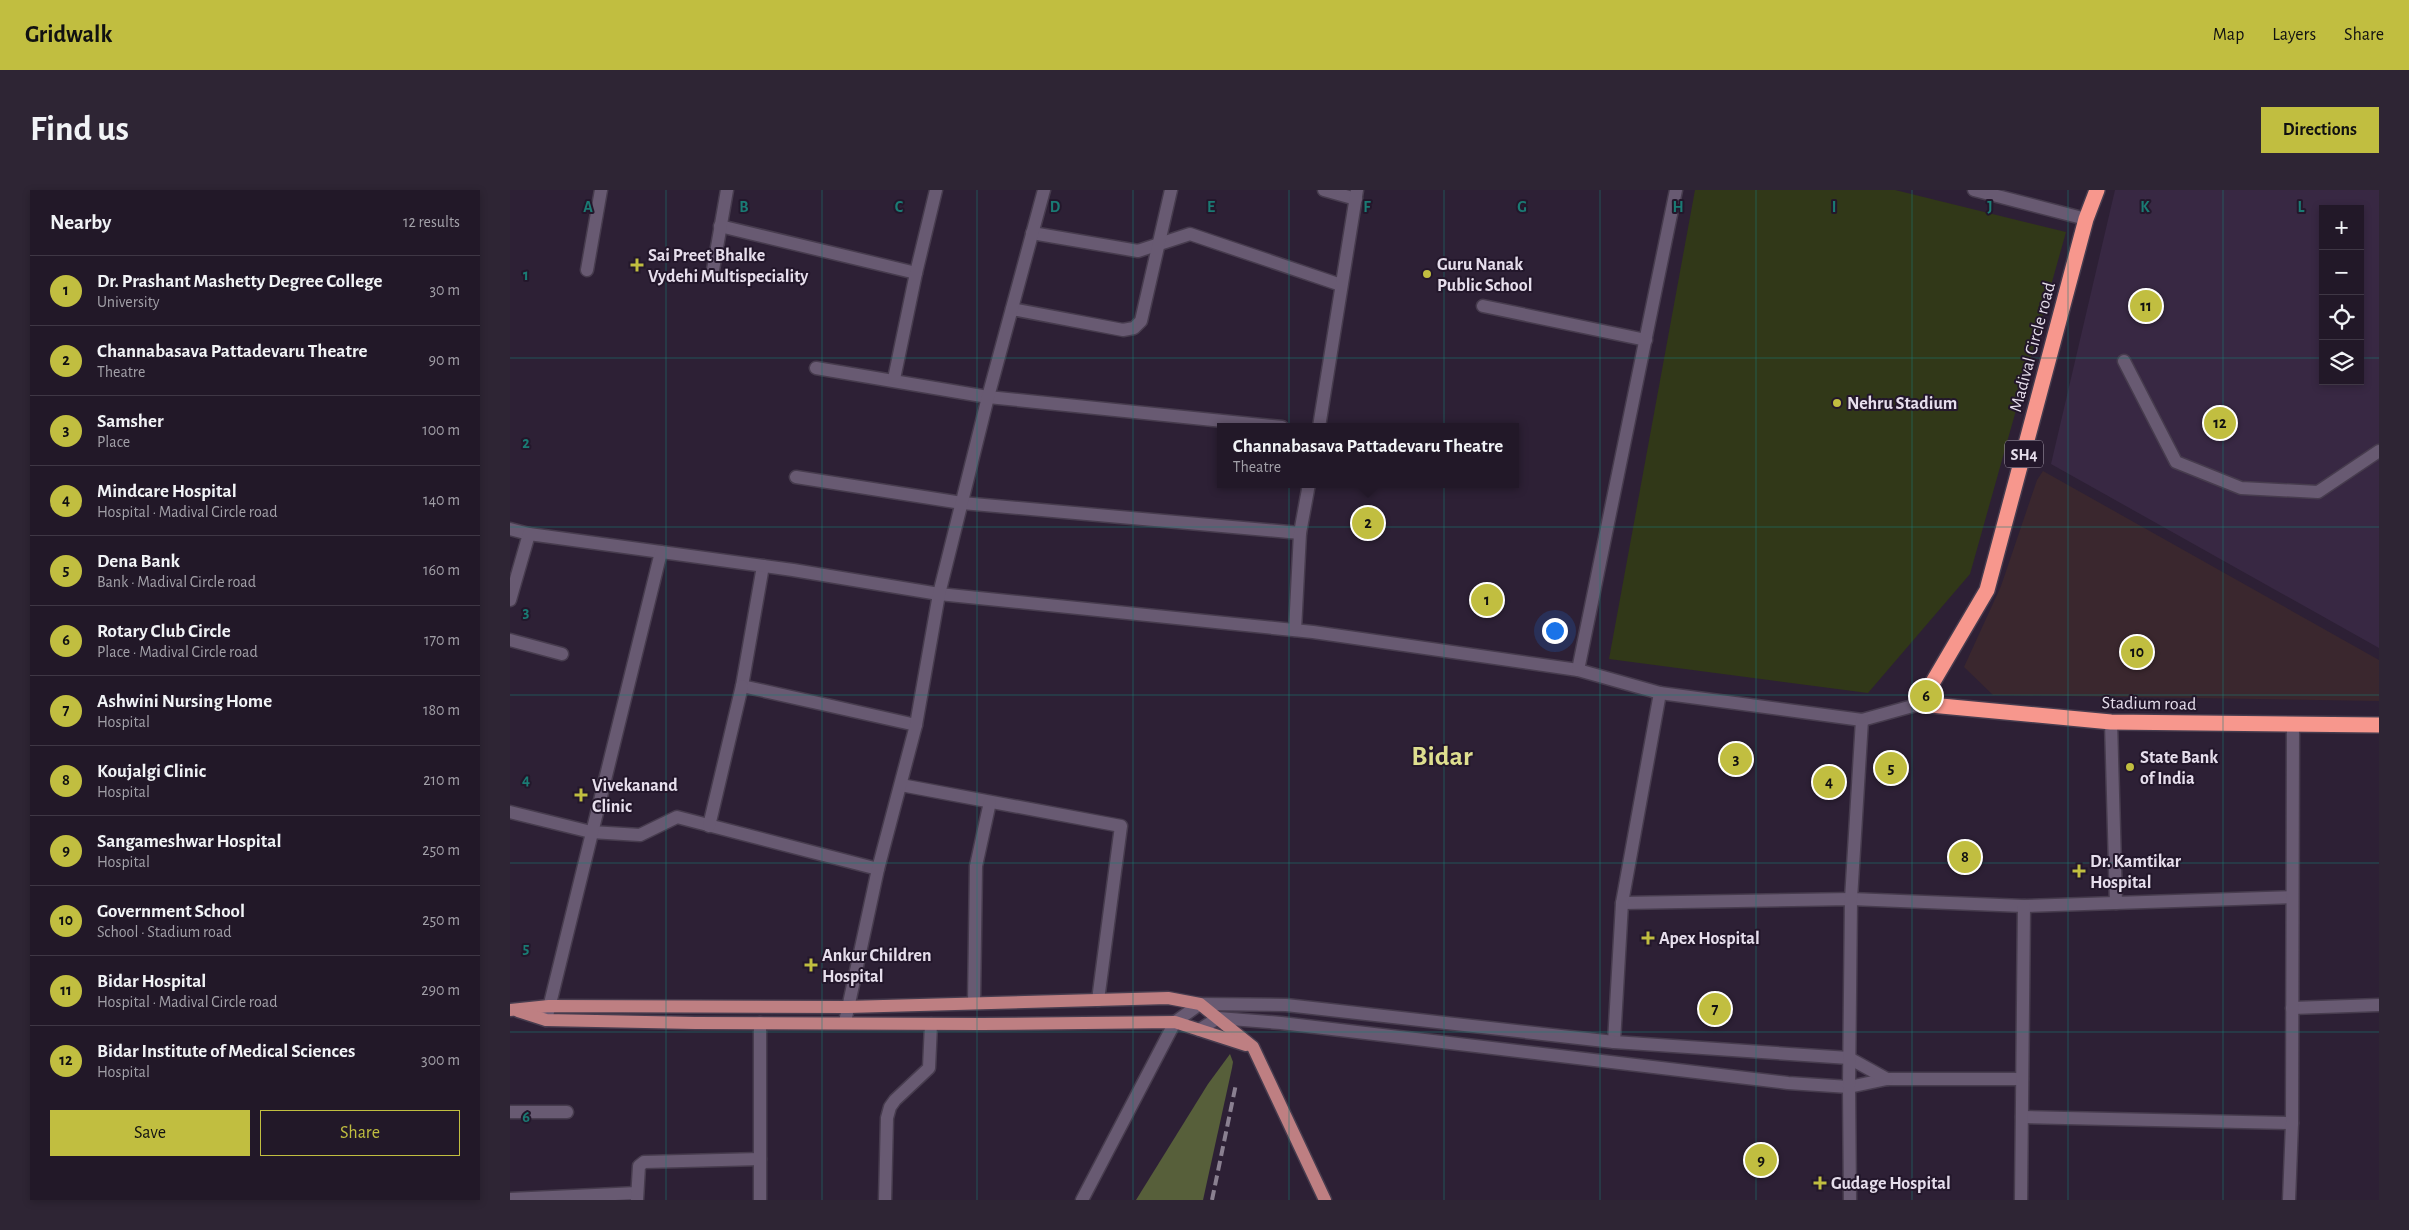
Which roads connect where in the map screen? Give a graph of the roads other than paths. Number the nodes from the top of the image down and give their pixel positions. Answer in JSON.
{"nodes":[{"id":1,"x":601,"y":190,"type":"edge"},
{"id":2,"x":727,"y":190,"type":"edge"},
{"id":3,"x":936,"y":190,"type":"edge"},
{"id":4,"x":1044,"y":190,"type":"edge"},
{"id":5,"x":1170,"y":190,"type":"edge"},
{"id":6,"x":1324,"y":190,"type":"edge"},
{"id":7,"x":1676,"y":190,"type":"edge"},
{"id":8,"x":1974,"y":190,"type":"edge"},
{"id":9,"x":2097,"y":190,"type":"edge"},
{"id":10,"x":1357,"y":195,"type":"edge"},
{"id":11,"x":2086,"y":219,"type":"junction"},
{"id":12,"x":720,"y":226,"type":"junction"},
{"id":13,"x":1032,"y":233,"type":"junction"},
{"id":14,"x":1157,"y":245,"type":"junction"},
{"id":15,"x":587,"y":270,"type":"dead end"},
{"id":16,"x":713,"y":270,"type":"dead end"},
{"id":17,"x":916,"y":273,"type":"junction"},
{"id":18,"x":1341,"y":285,"type":"junction"},
{"id":19,"x":1483,"y":306,"type":"dead end"},
{"id":20,"x":1012,"y":309,"type":"junction"},
{"id":21,"x":1646,"y":340,"type":"junction"},
{"id":22,"x":2124,"y":361,"type":"dead end"},
{"id":23,"x":816,"y":368,"type":"dead end"},
{"id":24,"x":894,"y":379,"type":"junction"},
{"id":25,"x":988,"y":397,"type":"junction"},
{"id":26,"x":1243,"y":423,"type":"edge"},
{"id":27,"x":1320,"y":423,"type":"edge"},
{"id":28,"x":2379,"y":451,"type":"edge"},
{"id":29,"x":796,"y":477,"type":"dead end"},
{"id":30,"x":1308,"y":488,"type":"edge"},
{"id":31,"x":962,"y":502,"type":"junction"},
{"id":32,"x":510,"y":529,"type":"edge"},
{"id":33,"x":1300,"y":533,"type":"junction"},
{"id":34,"x":529,"y":534,"type":"junction"},
{"id":35,"x":661,"y":552,"type":"junction"},
{"id":36,"x":763,"y":566,"type":"junction"},
{"id":37,"x":939,"y":594,"type":"junction"},
{"id":38,"x":510,"y":600,"type":"edge"},
{"id":39,"x":1295,"y":630,"type":"junction"},
{"id":40,"x":510,"y":640,"type":"edge"},
{"id":41,"x":562,"y":654,"type":"dead end"},
{"id":42,"x":1578,"y":670,"type":"junction"},
{"id":43,"x":742,"y":686,"type":"junction"},
{"id":44,"x":1660,"y":693,"type":"junction"},
{"id":45,"x":1920,"y":704,"type":"junction"},
{"id":46,"x":1862,"y":720,"type":"junction"},
{"id":47,"x":2111,"y":722,"type":"junction"},
{"id":48,"x":2293,"y":724,"type":"junction"},
{"id":49,"x":916,"y":725,"type":"junction"},
{"id":50,"x":2379,"y":725,"type":"edge"},
{"id":51,"x":901,"y":785,"type":"junction"},
{"id":52,"x":990,"y":802,"type":"junction"},
{"id":53,"x":510,"y":812,"type":"edge"},
{"id":54,"x":709,"y":826,"type":"junction"},
{"id":55,"x":591,"y":832,"type":"junction"},
{"id":56,"x":878,"y":869,"type":"junction"},
{"id":57,"x":2292,"y":897,"type":"junction"},
{"id":58,"x":1851,"y":899,"type":"junction"},
{"id":59,"x":1622,"y":903,"type":"junction"},
{"id":60,"x":2116,"y":903,"type":"junction"},
{"id":61,"x":2024,"y":906,"type":"junction"},
{"id":62,"x":1098,"y":1000,"type":"junction"},
{"id":63,"x":974,"y":1003,"type":"junction"},
{"id":64,"x":1200,"y":1004,"type":"junction"},
{"id":65,"x":2379,"y":1005,"type":"edge"},
{"id":66,"x":549,"y":1006,"type":"junction"},
{"id":67,"x":848,"y":1007,"type":"junction"},
{"id":68,"x":2292,"y":1008,"type":"junction"},
{"id":69,"x":512,"y":1010,"type":"edge"},
{"id":70,"x":1218,"y":1018,"type":"junction"},
{"id":71,"x":546,"y":1020,"type":"junction"},
{"id":72,"x":760,"y":1022,"type":"junction"},
{"id":73,"x":845,"y":1022,"type":"junction"},
{"id":74,"x":1175,"y":1022,"type":"junction"},
{"id":75,"x":931,"y":1024,"type":"junction"},
{"id":76,"x":1199,"y":1030,"type":"junction"},
{"id":77,"x":1614,"y":1042,"type":"junction"},
{"id":78,"x":1253,"y":1047,"type":"junction"},
{"id":79,"x":1849,"y":1058,"type":"junction"},
{"id":80,"x":1887,"y":1079,"type":"junction"},
{"id":81,"x":2022,"y":1079,"type":"junction"},
{"id":82,"x":1848,"y":1088,"type":"junction"},
{"id":83,"x":510,"y":1112,"type":"edge"},
{"id":84,"x":567,"y":1112,"type":"dead end"},
{"id":85,"x":2022,"y":1117,"type":"junction"},
{"id":86,"x":2292,"y":1123,"type":"junction"},
{"id":87,"x":760,"y":1159,"type":"junction"},
{"id":88,"x":637,"y":1197,"type":"edge"},
{"id":89,"x":510,"y":1199,"type":"edge"},
{"id":90,"x":760,"y":1200,"type":"edge"},
{"id":91,"x":885,"y":1200,"type":"edge"},
{"id":92,"x":1082,"y":1200,"type":"edge"},
{"id":93,"x":1325,"y":1200,"type":"edge"},
{"id":94,"x":1850,"y":1200,"type":"edge"},
{"id":95,"x":2021,"y":1200,"type":"edge"},
{"id":96,"x":2289,"y":1200,"type":"edge"}],
"edges":[{"from":1,"to":15,"type":"street"},
{"from":2,"to":12,"type":"street"},
{"from":3,"to":17,"type":"street"},
{"from":4,"to":13,"type":"street"},
{"from":5,"to":14,"type":"street"},
{"from":6,"to":10,"type":"street"},
{"from":7,"to":21,"type":"street"},
{"from":8,"to":11,"type":"street"},
{"from":9,"to":11,"type":"highway","name":"Madival Circle road","number":"SH4"},
{"from":10,"to":18,"type":"street"},
{"from":11,"to":45,"type":"highway","name":"Madival Circle road","number":"SH4"},
{"from":12,"to":16,"type":"street"},
{"from":12,"to":17,"type":"street"},
{"from":13,"to":14,"type":"street"},
{"from":13,"to":20,"type":"street"},
{"from":14,"to":18,"type":"street"},
{"from":14,"to":20,"type":"street"},
{"from":17,"to":24,"type":"street"},
{"from":18,"to":27,"type":"street"},
{"from":19,"to":21,"type":"street"},
{"from":20,"to":25,"type":"street"},
{"from":21,"to":42,"type":"street"},
{"from":22,"to":28,"type":"street"},
{"from":23,"to":24,"type":"street"},
{"from":24,"to":25,"type":"street"},
{"from":25,"to":26,"type":"street"},
{"from":25,"to":31,"type":"street"},
{"from":29,"to":31,"type":"street"},
{"from":30,"to":33,"type":"street"},
{"from":31,"to":33,"type":"street"},
{"from":31,"to":37,"type":"street"},
{"from":32,"to":34,"type":"street"},
{"from":33,"to":39,"type":"street"},
{"from":34,"to":35,"type":"street"},
{"from":34,"to":38,"type":"street"},
{"from":35,"to":36,"type":"street"},
{"from":35,"to":55,"type":"street"},
{"from":36,"to":37,"type":"street"},
{"from":36,"to":43,"type":"street"},
{"from":37,"to":39,"type":"street"},
{"from":37,"to":49,"type":"street"},
{"from":39,"to":42,"type":"street"},
{"from":40,"to":41,"type":"street"},
{"from":42,"to":44,"type":"street"},
{"from":43,"to":49,"type":"street"},
{"from":43,"to":54,"type":"street"},
{"from":44,"to":46,"type":"street"},
{"from":44,"to":59,"type":"street"},
{"from":45,"to":46,"type":"street"},
{"from":45,"to":47,"type":"highway","name":"Stadium road"},
{"from":46,"to":58,"type":"street"},
{"from":47,"to":48,"type":"highway","name":"Stadium road"},
{"from":47,"to":60,"type":"street"},
{"from":48,"to":50,"type":"highway","name":"Stadium road"},
{"from":48,"to":57,"type":"street"},
{"from":49,"to":51,"type":"street"},
{"from":51,"to":52,"type":"street"},
{"from":51,"to":56,"type":"street"},
{"from":52,"to":62,"type":"street"},
{"from":52,"to":63,"type":"street"},
{"from":53,"to":55,"type":"street"},
{"from":54,"to":55,"type":"street"},
{"from":54,"to":56,"type":"street"},
{"from":55,"to":66,"type":"street"},
{"from":56,"to":67,"type":"street"},
{"from":57,"to":60,"type":"street"},
{"from":57,"to":68,"type":"street"},
{"from":58,"to":59,"type":"street"},
{"from":58,"to":61,"type":"street"},
{"from":58,"to":79,"type":"street"},
{"from":59,"to":77,"type":"street"},
{"from":60,"to":61,"type":"street"},
{"from":61,"to":81,"type":"street"},
{"from":62,"to":63,"type":"main road"},
{"from":62,"to":64,"type":"main road"},
{"from":63,"to":67,"type":"main road"},
{"from":64,"to":70,"type":"main road"},
{"from":64,"to":74,"type":"street"},
{"from":64,"to":77,"type":"street"},
{"from":65,"to":68,"type":"street"},
{"from":66,"to":67,"type":"main road"},
{"from":66,"to":69,"type":"main road"},
{"from":66,"to":71,"type":"street"},
{"from":67,"to":73,"type":"street"},
{"from":68,"to":86,"type":"street"},
{"from":69,"to":71,"type":"main road"},
{"from":70,"to":76,"type":"street"},
{"from":70,"to":78,"type":"main road"},
{"from":70,"to":82,"type":"street"},
{"from":71,"to":72,"type":"main road"},
{"from":72,"to":73,"type":"main road"},
{"from":72,"to":87,"type":"street"},
{"from":73,"to":75,"type":"main road"},
{"from":74,"to":75,"type":"main road"},
{"from":74,"to":76,"type":"main road"},
{"from":74,"to":92,"type":"street"},
{"from":75,"to":91,"type":"street"},
{"from":76,"to":78,"type":"main road"},
{"from":77,"to":79,"type":"street"},
{"from":78,"to":93,"type":"main road"},
{"from":79,"to":80,"type":"street"},
{"from":79,"to":82,"type":"street"},
{"from":80,"to":81,"type":"street"},
{"from":80,"to":82,"type":"street"},
{"from":81,"to":85,"type":"street"},
{"from":82,"to":94,"type":"street"},
{"from":83,"to":84,"type":"street"},
{"from":85,"to":86,"type":"street"},
{"from":85,"to":95,"type":"street"},
{"from":86,"to":96,"type":"street"},
{"from":87,"to":88,"type":"street"},
{"from":87,"to":90,"type":"street"},
{"from":88,"to":89,"type":"street"}]}
